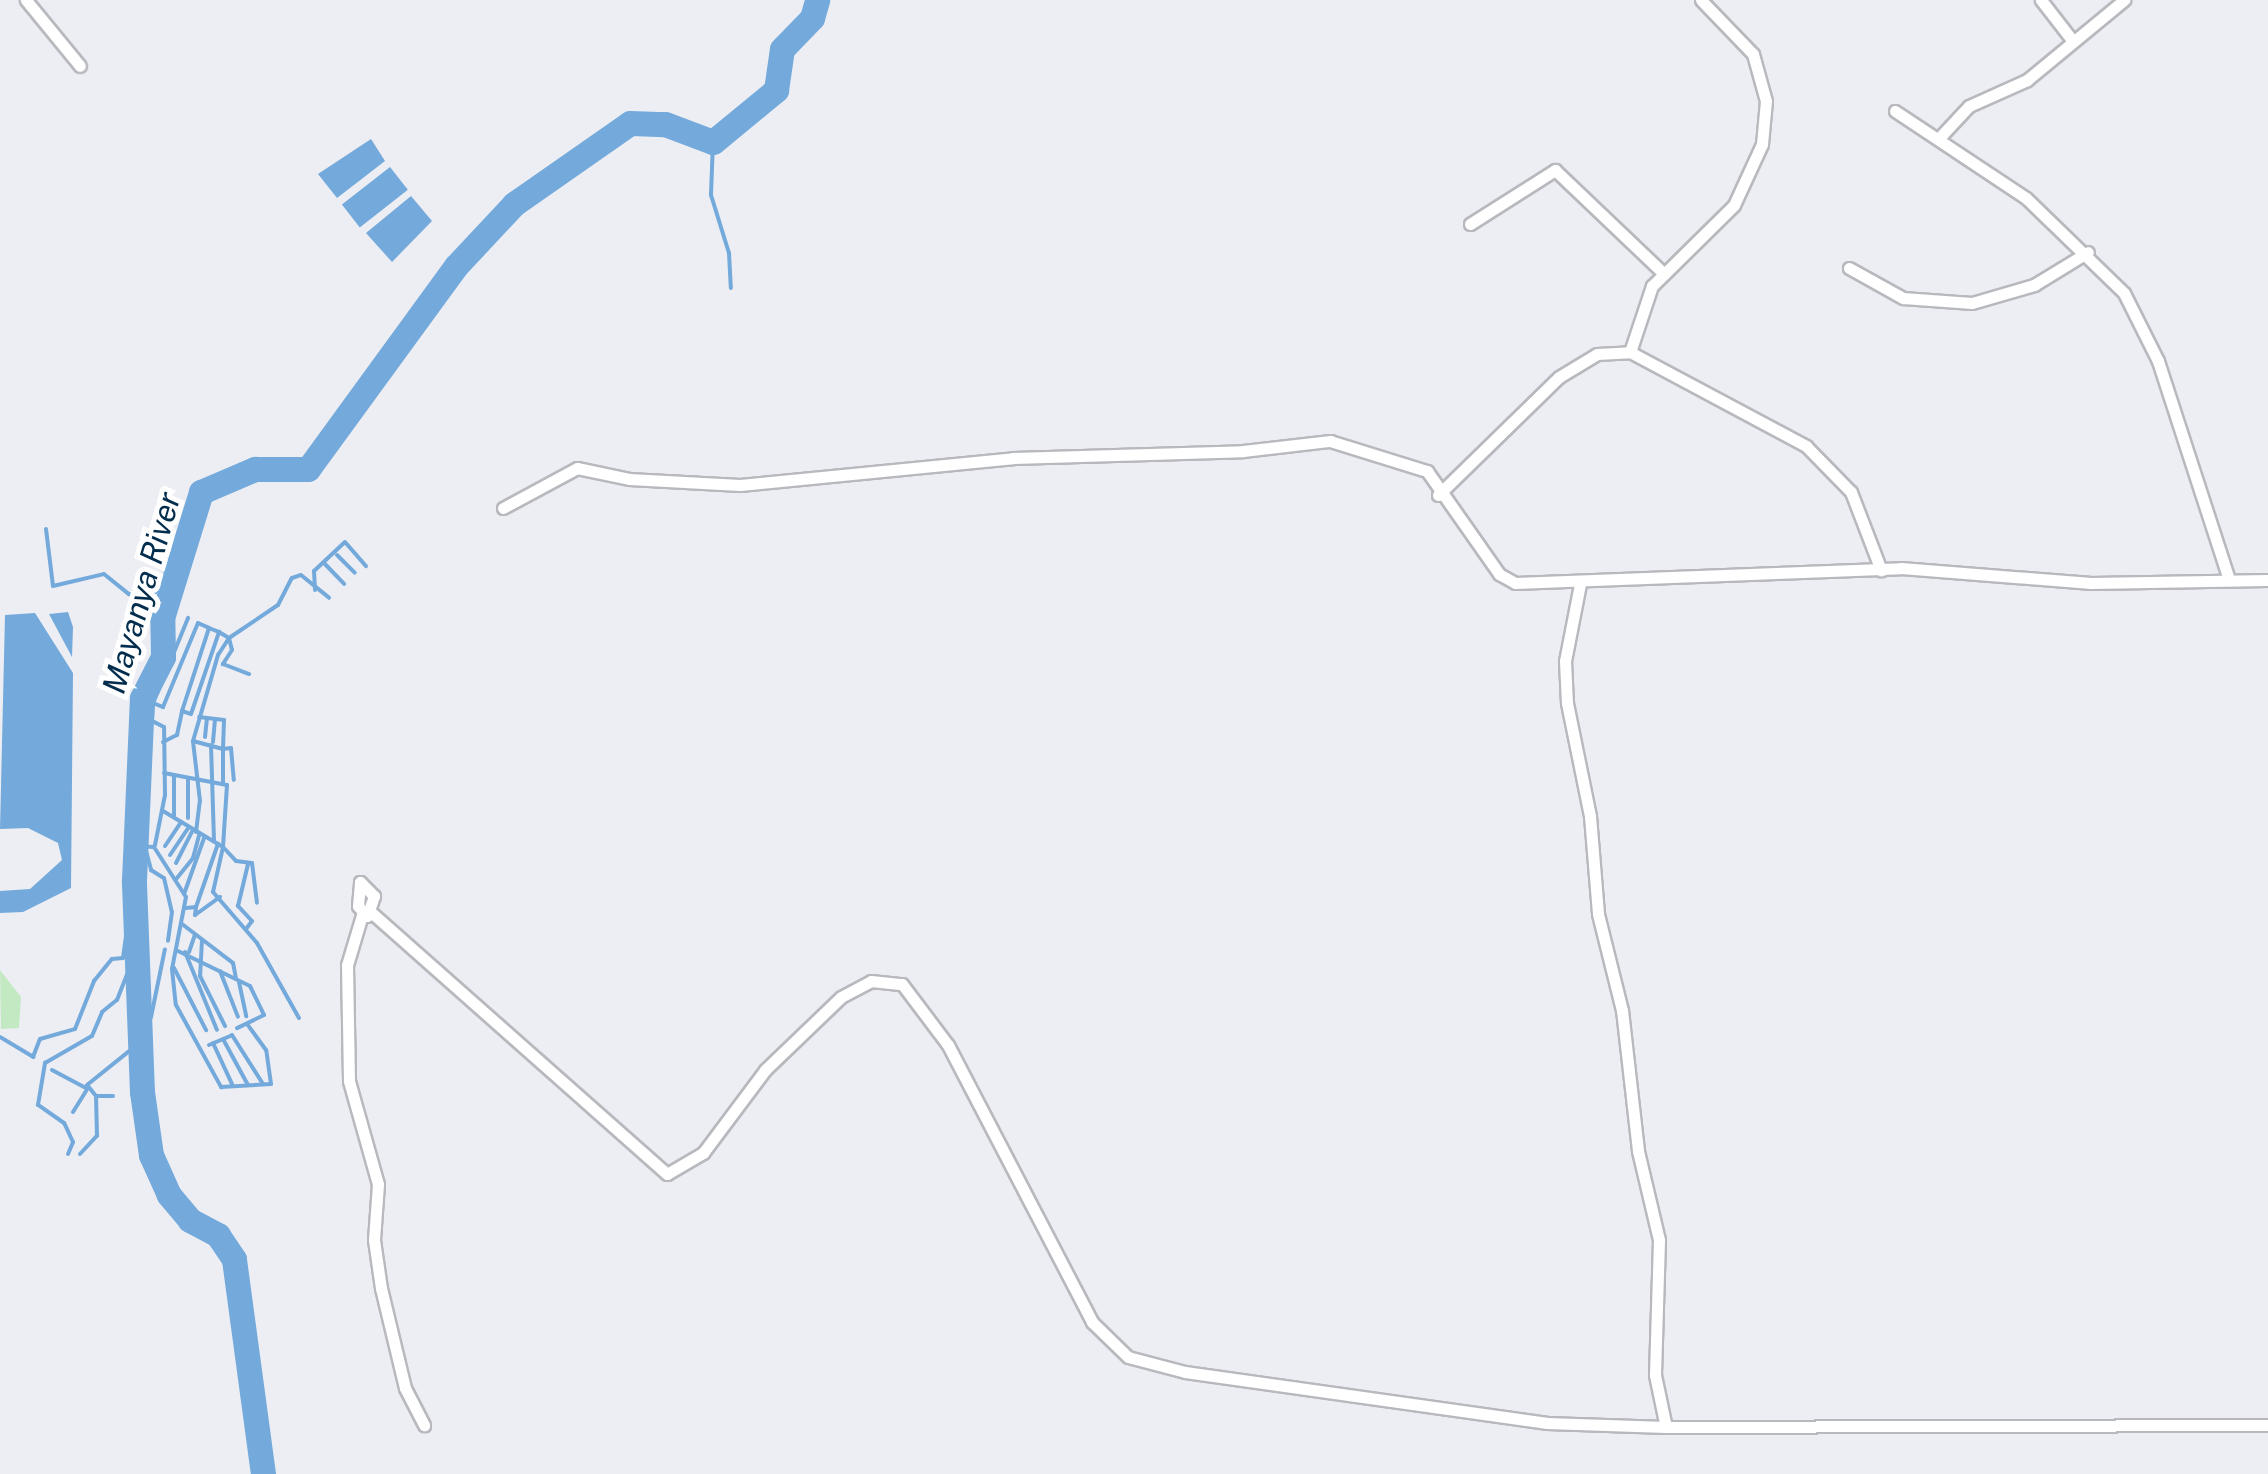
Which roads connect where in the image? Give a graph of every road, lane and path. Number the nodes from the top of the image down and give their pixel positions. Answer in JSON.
{"nodes":[{"id":1,"x":26,"y":0,"type":"edge"},
{"id":2,"x":1701,"y":0,"type":"edge"},
{"id":3,"x":2041,"y":0,"type":"edge"},
{"id":4,"x":2124,"y":0,"type":"edge"},
{"id":5,"x":2072,"y":40,"type":"junction"},
{"id":6,"x":80,"y":66,"type":"dead end"},
{"id":7,"x":1896,"y":111,"type":"dead end"},
{"id":8,"x":1940,"y":138,"type":"junction"},
{"id":9,"x":1470,"y":224,"type":"dead end"},
{"id":10,"x":2088,"y":252,"type":"junction"},
{"id":11,"x":1848,"y":268,"type":"dead end"},
{"id":12,"x":1663,"y":272,"type":"junction"},
{"id":13,"x":1630,"y":352,"type":"junction"},
{"id":14,"x":1438,"y":495,"type":"junction"},
{"id":15,"x":503,"y":508,"type":"dead end"},
{"id":16,"x":1881,"y":570,"type":"junction"},
{"id":17,"x":2229,"y":580,"type":"junction"},
{"id":18,"x":2268,"y":580,"type":"edge"},
{"id":19,"x":1580,"y":584,"type":"junction"},
{"id":20,"x":2268,"y":1425,"type":"edge"},
{"id":21,"x":424,"y":1426,"type":"dead end"},
{"id":22,"x":1666,"y":1427,"type":"junction"}],
"edges":[{"from":1,"to":6,"type":"street"},
{"from":2,"to":12,"type":"street"},
{"from":3,"to":5,"type":"street"},
{"from":4,"to":5,"type":"street"},
{"from":5,"to":8,"type":"street"},
{"from":7,"to":8,"type":"street"},
{"from":8,"to":10,"type":"street"},
{"from":9,"to":12,"type":"street"},
{"from":10,"to":11,"type":"street"},
{"from":10,"to":17,"type":"street"},
{"from":12,"to":13,"type":"street"},
{"from":13,"to":14,"type":"street"},
{"from":13,"to":16,"type":"street"},
{"from":14,"to":15,"type":"street"},
{"from":14,"to":19,"type":"street"},
{"from":16,"to":17,"type":"street"},
{"from":16,"to":19,"type":"street"},
{"from":17,"to":18,"type":"street"},
{"from":19,"to":22,"type":"street"},
{"from":20,"to":22,"type":"street"},
{"from":21,"to":22,"type":"street"}]}
